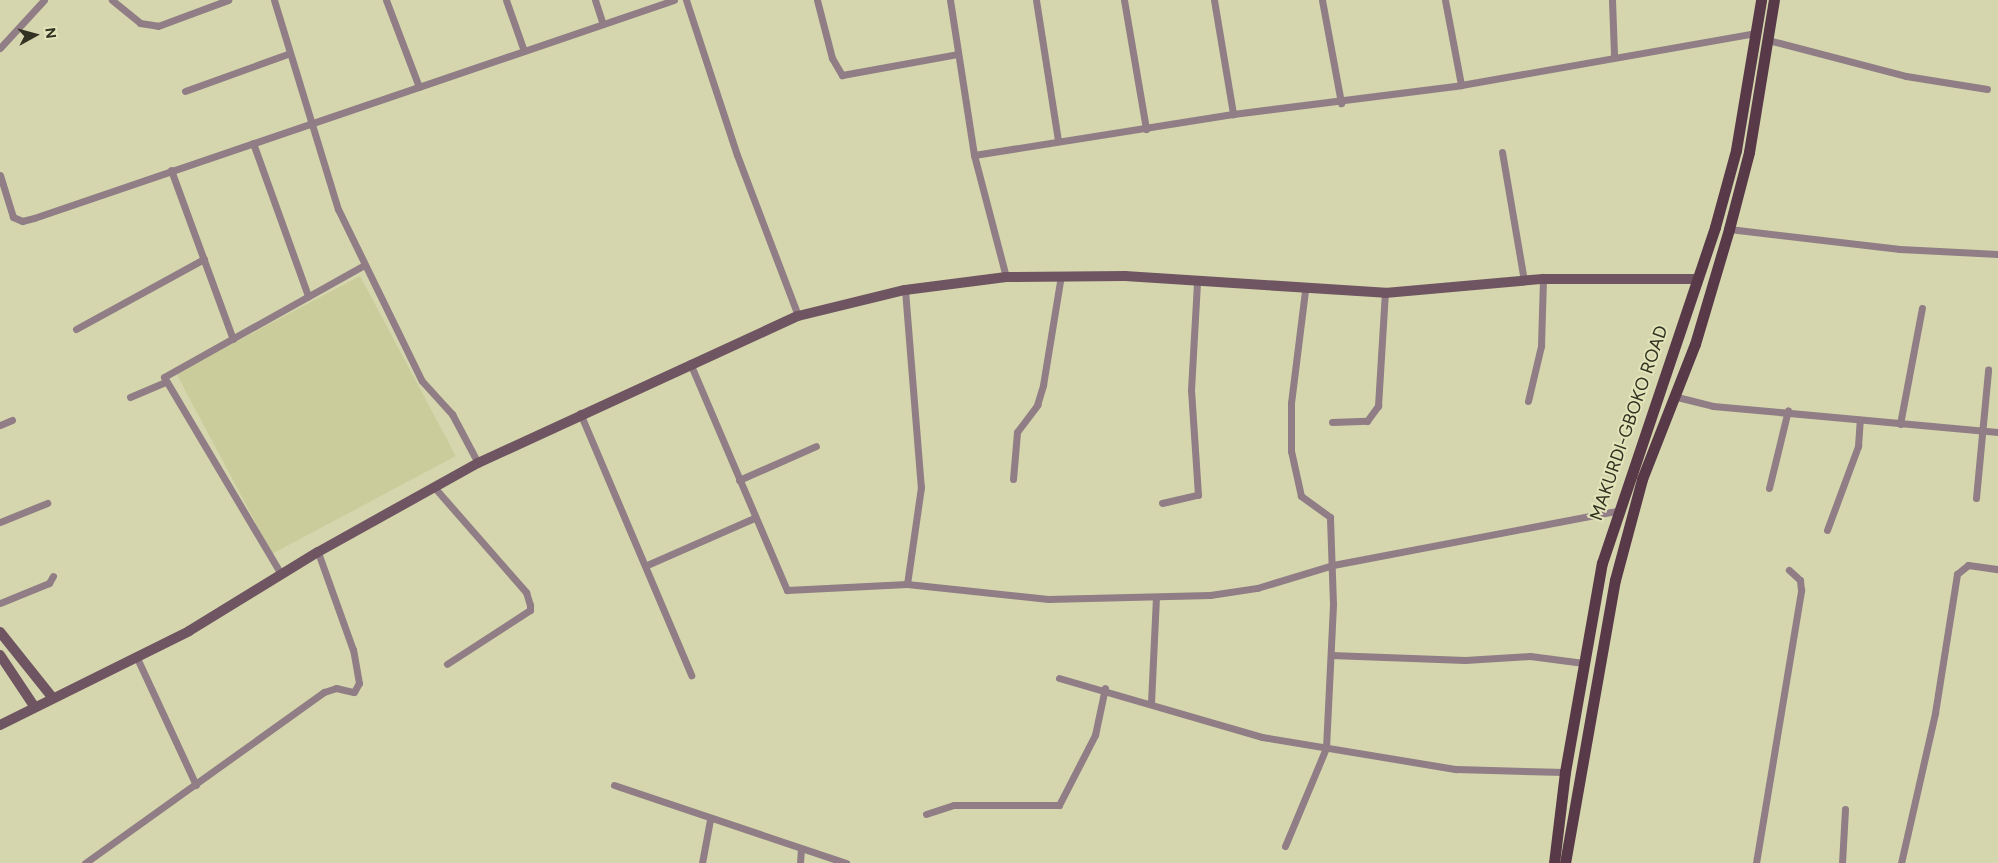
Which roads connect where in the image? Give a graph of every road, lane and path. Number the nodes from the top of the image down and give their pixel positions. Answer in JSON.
{"nodes":[{"id":1,"x":44,"y":0,"type":"edge"},
{"id":2,"x":112,"y":0,"type":"edge"},
{"id":3,"x":228,"y":0,"type":"edge"},
{"id":4,"x":274,"y":0,"type":"edge"},
{"id":5,"x":386,"y":0,"type":"edge"},
{"id":6,"x":506,"y":0,"type":"edge"},
{"id":7,"x":595,"y":0,"type":"edge"},
{"id":8,"x":674,"y":0,"type":"edge"},
{"id":9,"x":686,"y":0,"type":"edge"},
{"id":10,"x":817,"y":0,"type":"edge"},
{"id":11,"x":950,"y":0,"type":"edge"},
{"id":12,"x":1036,"y":0,"type":"edge"},
{"id":13,"x":1124,"y":0,"type":"edge"},
{"id":14,"x":1214,"y":0,"type":"edge"},
{"id":15,"x":1322,"y":0,"type":"edge"},
{"id":16,"x":1445,"y":0,"type":"edge"},
{"id":17,"x":1612,"y":0,"type":"edge"},
{"id":18,"x":1761,"y":0,"type":"edge"},
{"id":19,"x":1774,"y":0,"type":"edge"},
{"id":20,"x":603,"y":24,"type":"junction"},
{"id":21,"x":1756,"y":33,"type":"junction"},
{"id":22,"x":1768,"y":40,"type":"junction"},
{"id":23,"x":0,"y":48,"type":"edge"},
{"id":24,"x":524,"y":51,"type":"junction"},
{"id":25,"x":288,"y":54,"type":"junction"},
{"id":26,"x":957,"y":54,"type":"junction"},
{"id":27,"x":1614,"y":55,"type":"junction"},
{"id":28,"x":1461,"y":85,"type":"junction"},
{"id":29,"x":419,"y":87,"type":"junction"},
{"id":30,"x":1987,"y":89,"type":"dead end"},
{"id":31,"x":185,"y":91,"type":"dead end"},
{"id":32,"x":1341,"y":103,"type":"junction"},
{"id":33,"x":1233,"y":114,"type":"junction"},
{"id":34,"x":309,"y":124,"type":"junction"},
{"id":35,"x":1146,"y":129,"type":"junction"},
{"id":36,"x":1058,"y":140,"type":"junction"},
{"id":37,"x":253,"y":143,"type":"junction"},
{"id":38,"x":1502,"y":152,"type":"dead end"},
{"id":39,"x":974,"y":155,"type":"junction"},
{"id":40,"x":170,"y":170,"type":"junction"},
{"id":41,"x":0,"y":175,"type":"edge"},
{"id":42,"x":1729,"y":229,"type":"junction"},
{"id":43,"x":1998,"y":254,"type":"edge"},
{"id":44,"x":204,"y":259,"type":"junction"},
{"id":45,"x":364,"y":265,"type":"junction"},
{"id":46,"x":1061,"y":275,"type":"junction"},
{"id":47,"x":1006,"y":277,"type":"junction"},
{"id":48,"x":1543,"y":279,"type":"junction"},
{"id":49,"x":1696,"y":279,"type":"junction"},
{"id":50,"x":1524,"y":281,"type":"junction"},
{"id":51,"x":1197,"y":283,"type":"junction"},
{"id":52,"x":904,"y":290,"type":"junction"},
{"id":53,"x":1305,"y":290,"type":"junction"},
{"id":54,"x":1385,"y":293,"type":"junction"},
{"id":55,"x":308,"y":296,"type":"junction"},
{"id":56,"x":1922,"y":308,"type":"dead end"},
{"id":57,"x":798,"y":316,"type":"junction"},
{"id":58,"x":76,"y":329,"type":"dead end"},
{"id":59,"x":233,"y":339,"type":"junction"},
{"id":60,"x":690,"y":363,"type":"junction"},
{"id":61,"x":1988,"y":370,"type":"dead end"},
{"id":62,"x":166,"y":382,"type":"junction"},
{"id":63,"x":1673,"y":396,"type":"junction"},
{"id":64,"x":130,"y":397,"type":"dead end"},
{"id":65,"x":1528,"y":401,"type":"dead end"},
{"id":66,"x":1788,"y":410,"type":"junction"},
{"id":67,"x":580,"y":412,"type":"junction"},
{"id":68,"x":12,"y":420,"type":"dead end"},
{"id":69,"x":1860,"y":420,"type":"junction"},
{"id":70,"x":1332,"y":422,"type":"dead end"},
{"id":71,"x":1900,"y":424,"type":"junction"},
{"id":72,"x":0,"y":425,"type":"edge"},
{"id":73,"x":1982,"y":430,"type":"junction"},
{"id":74,"x":1998,"y":432,"type":"edge"},
{"id":75,"x":816,"y":446,"type":"dead end"},
{"id":76,"x":478,"y":463,"type":"junction"},
{"id":77,"x":1013,"y":479,"type":"dead end"},
{"id":78,"x":739,"y":480,"type":"junction"},
{"id":79,"x":434,"y":487,"type":"junction"},
{"id":80,"x":1769,"y":488,"type":"dead end"},
{"id":81,"x":1976,"y":498,"type":"dead end"},
{"id":82,"x":47,"y":502,"type":"dead end"},
{"id":83,"x":1162,"y":503,"type":"dead end"},
{"id":84,"x":1617,"y":511,"type":"junction"},
{"id":85,"x":754,"y":518,"type":"junction"},
{"id":86,"x":0,"y":522,"type":"edge"},
{"id":87,"x":1827,"y":530,"type":"dead end"},
{"id":88,"x":318,"y":552,"type":"junction"},
{"id":89,"x":647,"y":565,"type":"junction"},
{"id":90,"x":1333,"y":565,"type":"junction"},
{"id":91,"x":1998,"y":569,"type":"edge"},
{"id":92,"x":1789,"y":570,"type":"dead end"},
{"id":93,"x":281,"y":574,"type":"junction"},
{"id":94,"x":53,"y":576,"type":"dead end"},
{"id":95,"x":907,"y":584,"type":"junction"},
{"id":96,"x":1156,"y":598,"type":"junction"},
{"id":97,"x":0,"y":602,"type":"edge"},
{"id":98,"x":0,"y":632,"type":"edge"},
{"id":99,"x":0,"y":655,"type":"edge"},
{"id":100,"x":1331,"y":655,"type":"junction"},
{"id":101,"x":137,"y":658,"type":"junction"},
{"id":102,"x":1584,"y":663,"type":"junction"},
{"id":103,"x":447,"y":664,"type":"dead end"},
{"id":104,"x":691,"y":675,"type":"dead end"},
{"id":105,"x":1060,"y":678,"type":"dead end"},
{"id":106,"x":1105,"y":688,"type":"junction"},
{"id":107,"x":52,"y":697,"type":"junction"},
{"id":108,"x":1151,"y":703,"type":"junction"},
{"id":109,"x":34,"y":706,"type":"junction"},
{"id":110,"x":0,"y":725,"type":"edge"},
{"id":111,"x":1326,"y":748,"type":"junction"},
{"id":112,"x":1565,"y":772,"type":"junction"},
{"id":113,"x":196,"y":785,"type":"junction"},
{"id":114,"x":614,"y":785,"type":"dead end"},
{"id":115,"x":1845,"y":809,"type":"dead end"},
{"id":116,"x":926,"y":814,"type":"dead end"},
{"id":117,"x":710,"y":820,"type":"junction"},
{"id":118,"x":1285,"y":846,"type":"dead end"},
{"id":119,"x":801,"y":849,"type":"junction"},
{"id":120,"x":86,"y":863,"type":"edge"},
{"id":121,"x":702,"y":863,"type":"edge"},
{"id":122,"x":800,"y":863,"type":"edge"},
{"id":123,"x":846,"y":863,"type":"edge"},
{"id":124,"x":1554,"y":863,"type":"edge"},
{"id":125,"x":1566,"y":863,"type":"edge"},
{"id":126,"x":1756,"y":863,"type":"edge"},
{"id":127,"x":1842,"y":863,"type":"edge"},
{"id":128,"x":1901,"y":863,"type":"edge"}],
"edges":[{"from":1,"to":23,"type":"street"},
{"from":2,"to":3,"type":"street"},
{"from":4,"to":25,"type":"street"},
{"from":5,"to":29,"type":"street"},
{"from":6,"to":24,"type":"street"},
{"from":7,"to":20,"type":"street"},
{"from":8,"to":20,"type":"street"},
{"from":9,"to":57,"type":"street"},
{"from":10,"to":26,"type":"street"},
{"from":11,"to":26,"type":"street"},
{"from":12,"to":36,"type":"street"},
{"from":13,"to":35,"type":"street"},
{"from":14,"to":33,"type":"street"},
{"from":15,"to":32,"type":"street"},
{"from":16,"to":28,"type":"street"},
{"from":17,"to":27,"type":"street"},
{"from":18,"to":21,"type":"main road","name":"MAKURDI-GBOKO ROAD"},
{"from":19,"to":22,"type":"main road"},
{"from":20,"to":24,"type":"street"},
{"from":21,"to":27,"type":"street"},
{"from":21,"to":49,"type":"main road","name":"MAKURDI-GBOKO ROAD"},
{"from":22,"to":30,"type":"street"},
{"from":22,"to":42,"type":"main road"},
{"from":24,"to":29,"type":"street"},
{"from":25,"to":31,"type":"street"},
{"from":25,"to":34,"type":"street"},
{"from":26,"to":39,"type":"street"},
{"from":27,"to":28,"type":"street"},
{"from":28,"to":32,"type":"street"},
{"from":29,"to":34,"type":"street"},
{"from":32,"to":33,"type":"street"},
{"from":33,"to":35,"type":"street"},
{"from":34,"to":37,"type":"street"},
{"from":34,"to":45,"type":"street"},
{"from":35,"to":36,"type":"street"},
{"from":36,"to":39,"type":"street"},
{"from":37,"to":40,"type":"street"},
{"from":37,"to":55,"type":"street"},
{"from":38,"to":50,"type":"street"},
{"from":39,"to":47,"type":"street"},
{"from":40,"to":41,"type":"street"},
{"from":40,"to":44,"type":"street"},
{"from":42,"to":43,"type":"street"},
{"from":42,"to":63,"type":"main road"},
{"from":44,"to":58,"type":"street"},
{"from":44,"to":59,"type":"street"},
{"from":45,"to":55,"type":"street"},
{"from":45,"to":76,"type":"street"},
{"from":46,"to":47,"type":"street"},
{"from":46,"to":51,"type":"street"},
{"from":46,"to":77,"type":"street"},
{"from":47,"to":52,"type":"street"},
{"from":48,"to":49,"type":"street"},
{"from":48,"to":50,"type":"street"},
{"from":48,"to":65,"type":"street"},
{"from":49,"to":84,"type":"main road","name":"MAKURDI-GBOKO ROAD"},
{"from":50,"to":54,"type":"street"},
{"from":51,"to":53,"type":"street"},
{"from":51,"to":83,"type":"street"},
{"from":52,"to":57,"type":"street"},
{"from":52,"to":95,"type":"street"},
{"from":53,"to":54,"type":"street"},
{"from":53,"to":90,"type":"street"},
{"from":54,"to":70,"type":"street"},
{"from":55,"to":59,"type":"street"},
{"from":56,"to":71,"type":"street"},
{"from":57,"to":60,"type":"street"},
{"from":59,"to":62,"type":"street"},
{"from":60,"to":67,"type":"street"},
{"from":60,"to":78,"type":"street"},
{"from":61,"to":73,"type":"street"},
{"from":62,"to":64,"type":"street"},
{"from":62,"to":93,"type":"street"},
{"from":63,"to":66,"type":"street"},
{"from":63,"to":125,"type":"main road"},
{"from":66,"to":69,"type":"street"},
{"from":66,"to":80,"type":"street"},
{"from":67,"to":76,"type":"street"},
{"from":67,"to":89,"type":"street"},
{"from":68,"to":72,"type":"street"},
{"from":69,"to":71,"type":"street"},
{"from":69,"to":87,"type":"street"},
{"from":71,"to":73,"type":"street"},
{"from":73,"to":74,"type":"street"},
{"from":73,"to":81,"type":"street"},
{"from":75,"to":78,"type":"street"},
{"from":76,"to":79,"type":"street"},
{"from":78,"to":85,"type":"street"},
{"from":79,"to":88,"type":"street"},
{"from":79,"to":103,"type":"street"},
{"from":82,"to":86,"type":"street"},
{"from":84,"to":90,"type":"street"},
{"from":84,"to":102,"type":"main road","name":"MAKURDI-GBOKO ROAD"},
{"from":85,"to":89,"type":"street"},
{"from":85,"to":95,"type":"street"},
{"from":88,"to":93,"type":"street"},
{"from":88,"to":113,"type":"street"},
{"from":89,"to":104,"type":"street"},
{"from":90,"to":96,"type":"street"},
{"from":90,"to":100,"type":"street"},
{"from":91,"to":128,"type":"street"},
{"from":92,"to":126,"type":"street"},
{"from":93,"to":101,"type":"street"},
{"from":94,"to":97,"type":"street"},
{"from":95,"to":96,"type":"street"},
{"from":96,"to":108,"type":"street"},
{"from":98,"to":107,"type":"street"},
{"from":99,"to":109,"type":"street"},
{"from":100,"to":102,"type":"street"},
{"from":100,"to":111,"type":"street"},
{"from":101,"to":107,"type":"street"},
{"from":101,"to":113,"type":"street"},
{"from":102,"to":112,"type":"main road","name":"MAKURDI-GBOKO ROAD"},
{"from":105,"to":106,"type":"street"},
{"from":106,"to":108,"type":"street"},
{"from":106,"to":116,"type":"street"},
{"from":107,"to":109,"type":"street"},
{"from":108,"to":111,"type":"street"},
{"from":109,"to":110,"type":"street"},
{"from":111,"to":112,"type":"street"},
{"from":111,"to":118,"type":"street"},
{"from":112,"to":124,"type":"main road","name":"MAKURDI-GBOKO ROAD"},
{"from":113,"to":120,"type":"street"},
{"from":114,"to":117,"type":"street"},
{"from":115,"to":127,"type":"street"},
{"from":117,"to":119,"type":"street"},
{"from":117,"to":121,"type":"street"},
{"from":119,"to":122,"type":"street"},
{"from":119,"to":123,"type":"street"}]}
